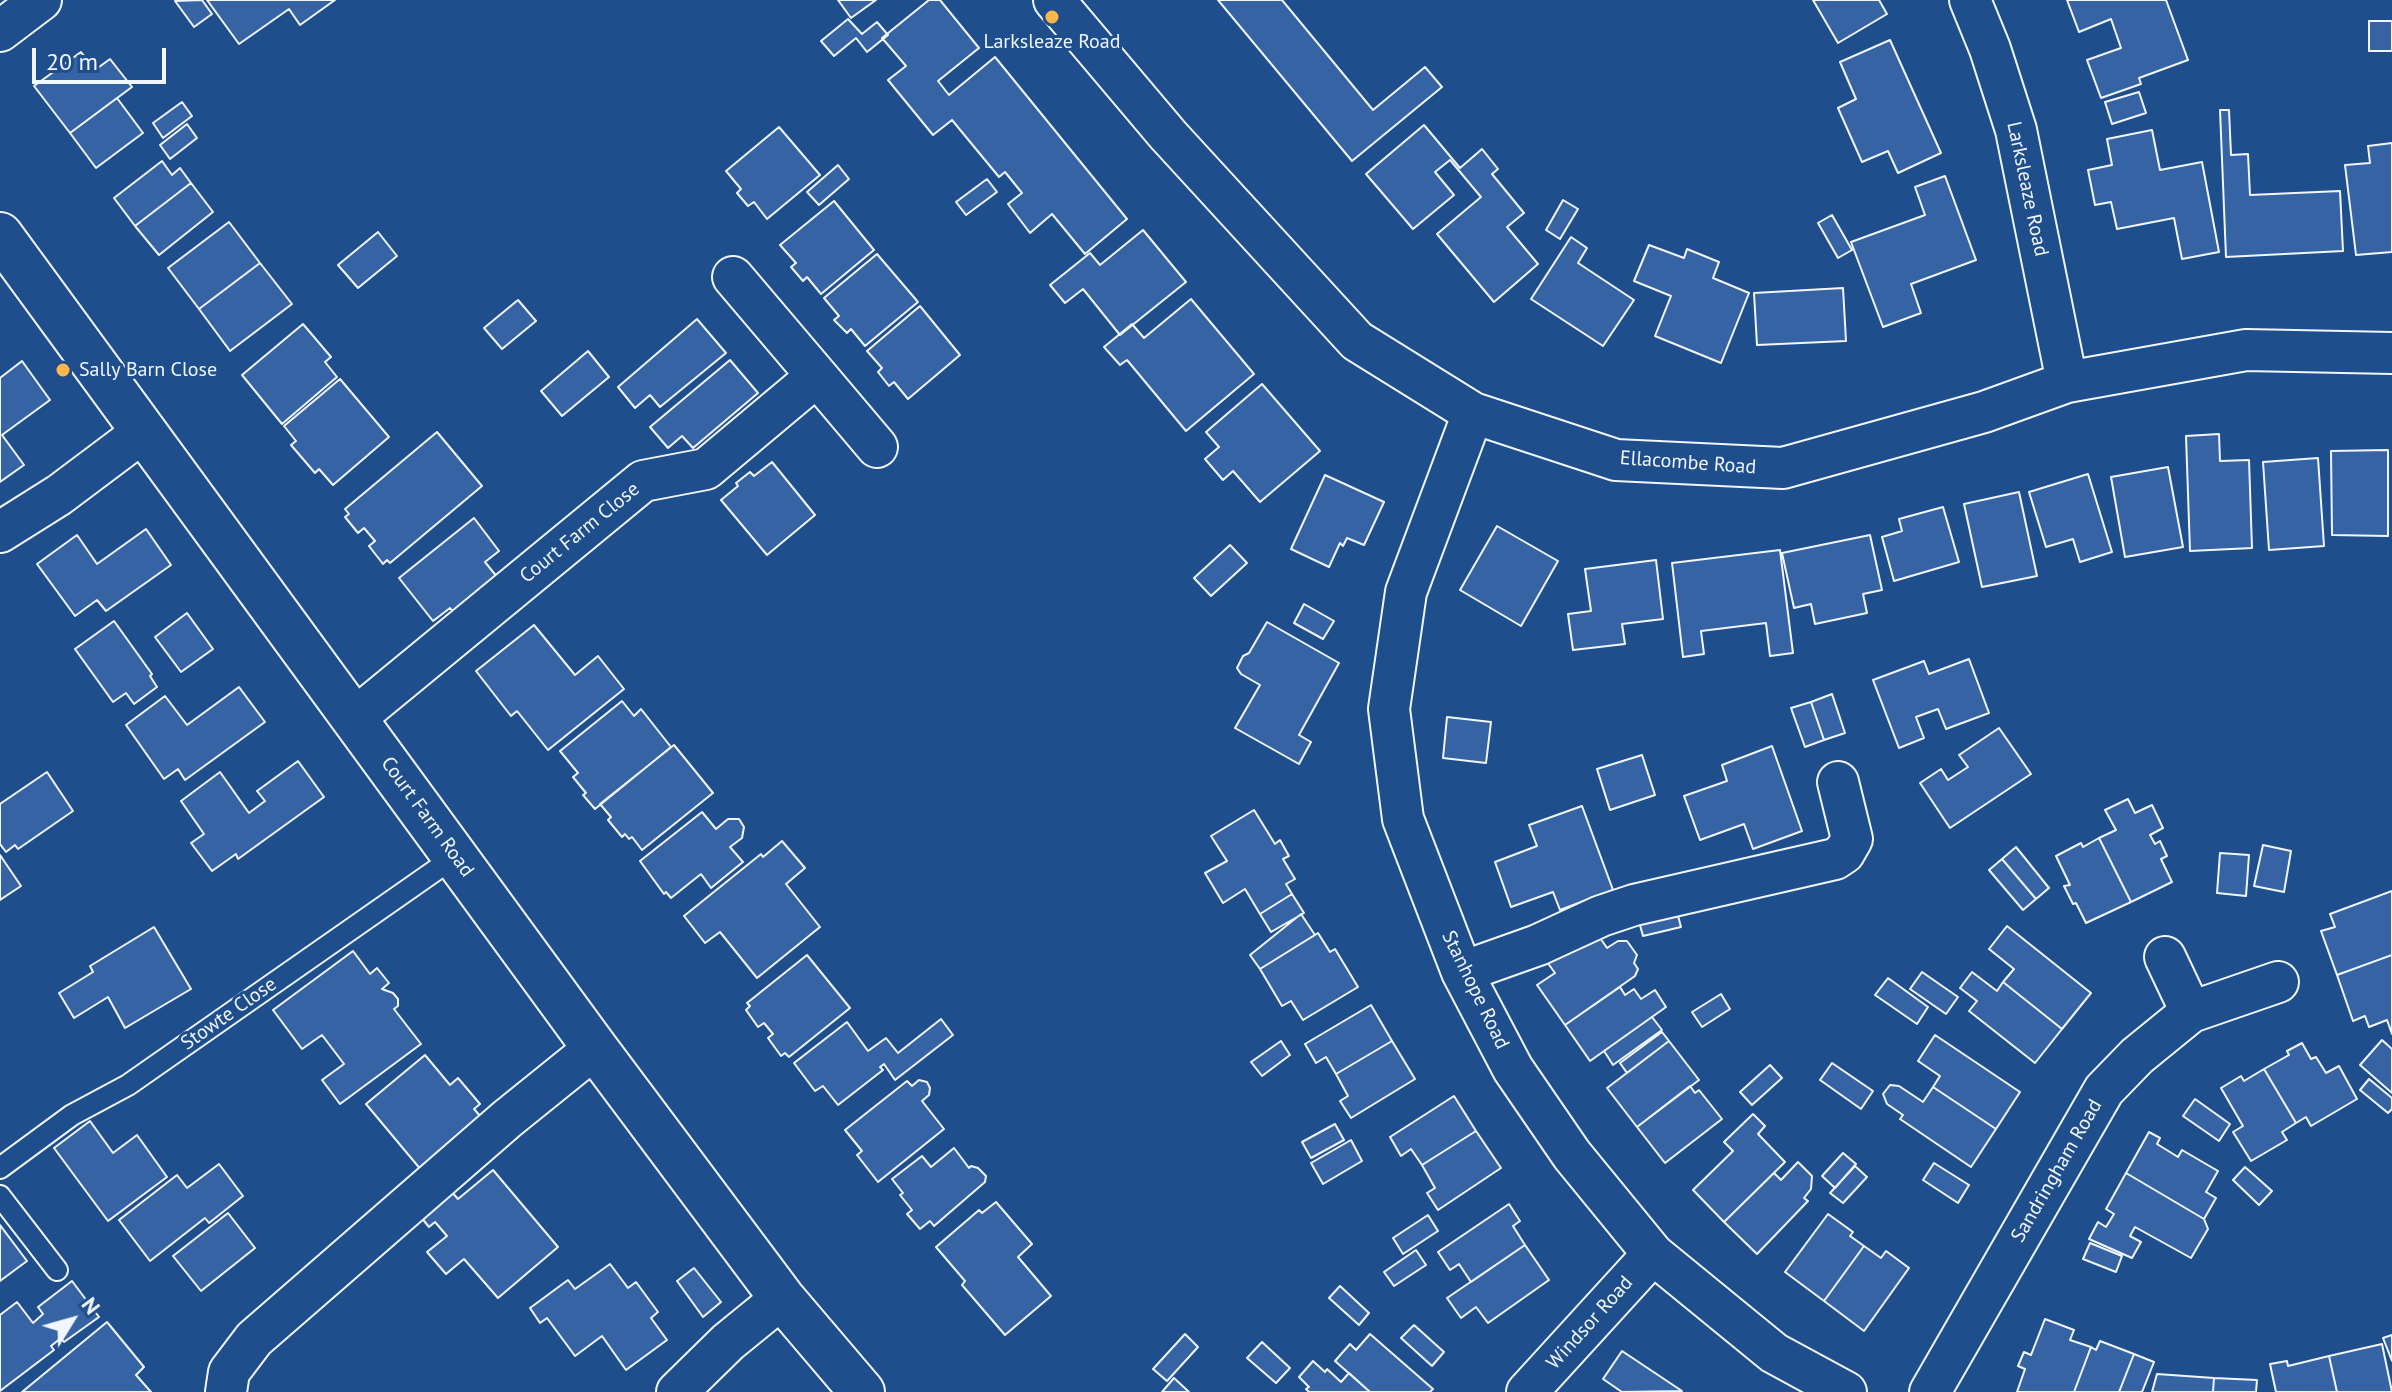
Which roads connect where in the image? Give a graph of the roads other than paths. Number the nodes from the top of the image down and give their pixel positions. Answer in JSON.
{"nodes":[{"id":1,"x":41,"y":0,"type":"edge"},
{"id":2,"x":1054,"y":0,"type":"edge"},
{"id":3,"x":1970,"y":0,"type":"edge"},
{"id":4,"x":0,"y":31,"type":"edge"},
{"id":5,"x":0,"y":235,"type":"edge"},
{"id":6,"x":733,"y":277,"type":"dead end"},
{"id":7,"x":2392,"y":353,"type":"edge"},
{"id":8,"x":817,"y":376,"type":"junction"},
{"id":9,"x":2067,"y":382,"type":"junction"},
{"id":10,"x":1473,"y":413,"type":"junction"},
{"id":11,"x":143,"y":432,"type":"junction"},
{"id":12,"x":877,"y":447,"type":"dead end"},
{"id":13,"x":0,"y":532,"type":"edge"},
{"id":14,"x":355,"y":718,"type":"junction"},
{"id":15,"x":1838,"y":782,"type":"dead end"},
{"id":16,"x":456,"y":856,"type":"junction"},
{"id":17,"x":2165,"y":957,"type":"dead end"},
{"id":18,"x":1462,"y":972,"type":"junction"},
{"id":19,"x":2278,"y":982,"type":"dead end"},
{"id":20,"x":2191,"y":1012,"type":"junction"},
{"id":21,"x":595,"y":1048,"type":"junction"},
{"id":22,"x":0,"y":1168,"type":"edge"},
{"id":23,"x":0,"y":1196,"type":"edge"},
{"id":24,"x":1653,"y":1254,"type":"junction"},
{"id":25,"x":57,"y":1270,"type":"dead end"},
{"id":26,"x":782,"y":1298,"type":"junction"},
{"id":27,"x":226,"y":1392,"type":"edge"},
{"id":28,"x":677,"y":1392,"type":"edge"},
{"id":29,"x":862,"y":1392,"type":"edge"},
{"id":30,"x":1527,"y":1392,"type":"edge"},
{"id":31,"x":1846,"y":1392,"type":"edge"},
{"id":32,"x":1930,"y":1392,"type":"edge"}],
"edges":[{"from":1,"to":4,"type":"street"},
{"from":2,"to":10,"type":"street","name":"Ellacombe Road"},
{"from":3,"to":9,"type":"street","name":"Larksleaze Road"},
{"from":5,"to":11,"type":"street","name":"Court Farm Road"},
{"from":6,"to":8,"type":"street"},
{"from":7,"to":9,"type":"street","name":"Ellacombe Road"},
{"from":8,"to":12,"type":"street"},
{"from":8,"to":14,"type":"street","name":"Court Farm Close"},
{"from":9,"to":10,"type":"street","name":"Ellacombe Road"},
{"from":10,"to":18,"type":"street","name":"Stanhope Road"},
{"from":11,"to":13,"type":"street"},
{"from":11,"to":14,"type":"street","name":"Court Farm Road"},
{"from":14,"to":16,"type":"street","name":"Court Farm Road"},
{"from":15,"to":18,"type":"street"},
{"from":16,"to":21,"type":"street","name":"Court Farm Road"},
{"from":16,"to":22,"type":"lane","name":"Stowte Close"},
{"from":17,"to":20,"type":"street"},
{"from":18,"to":24,"type":"street","name":"Stanhope Road"},
{"from":19,"to":20,"type":"street","name":"Sandringham Road"},
{"from":20,"to":32,"type":"street","name":"Sandringham Road"},
{"from":21,"to":26,"type":"street","name":"Court Farm Road"},
{"from":21,"to":27,"type":"street"},
{"from":23,"to":25,"type":"lane"},
{"from":24,"to":30,"type":"street","name":"Windsor Road"},
{"from":24,"to":31,"type":"street","name":"Stanhope Road"},
{"from":26,"to":28,"type":"street"},
{"from":26,"to":29,"type":"street","name":"Court Farm Road"}]}
